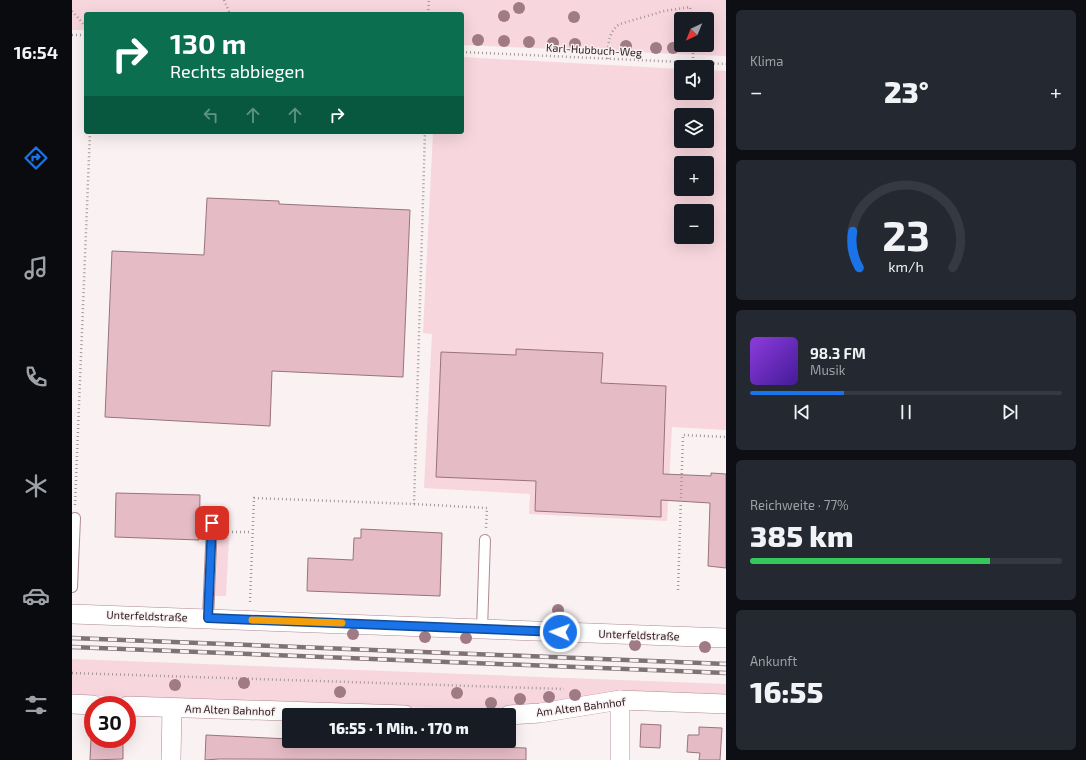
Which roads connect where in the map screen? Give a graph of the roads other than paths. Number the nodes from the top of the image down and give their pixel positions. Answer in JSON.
{"nodes":[{"id":1,"x":75,"y":518,"type":"road end"},
{"id":2,"x":212,"y":527,"type":"road end"},
{"id":3,"x":485,"y":540,"type":"road end"},
{"id":4,"x":72,"y":587,"type":"edge"},
{"id":5,"x":72,"y":614,"type":"edge"},
{"id":6,"x":208,"y":618,"type":"junction"},
{"id":7,"x":482,"y":629,"type":"junction"},
{"id":8,"x":726,"y":638,"type":"edge"},
{"id":9,"x":620,"y":700,"type":"junction"},
{"id":10,"x":72,"y":704,"type":"edge"},
{"id":11,"x":726,"y":704,"type":"edge"},
{"id":12,"x":84,"y":705,"type":"edge"},
{"id":13,"x":136,"y":706,"type":"edge"},
{"id":14,"x":172,"y":708,"type":"junction"},
{"id":15,"x":282,"y":711,"type":"edge"},
{"id":16,"x":516,"y":715,"type":"edge"},
{"id":17,"x":171,"y":760,"type":"edge"},
{"id":18,"x":620,"y":760,"type":"edge"}],
"edges":[{"from":1,"to":4,"type":"lane"},
{"from":2,"to":6,"type":"lane"},
{"from":3,"to":7,"type":"lane"},
{"from":5,"to":6,"type":"street","name":"Unterfeldstraße"},
{"from":6,"to":7,"type":"street","name":"Unterfeldstraße"},
{"from":7,"to":8,"type":"street","name":"Unterfeldstraße"},
{"from":9,"to":11,"type":"street","name":"Am Alten Bahnhof"},
{"from":9,"to":16,"type":"street","name":"Am Alten Bahnhof"},
{"from":9,"to":18,"type":"street"},
{"from":10,"to":12,"type":"street"},
{"from":13,"to":14,"type":"street","name":"Am Alten Bahnhof"},
{"from":14,"to":15,"type":"street","name":"Am Alten Bahnhof"},
{"from":14,"to":17,"type":"street"}]}
